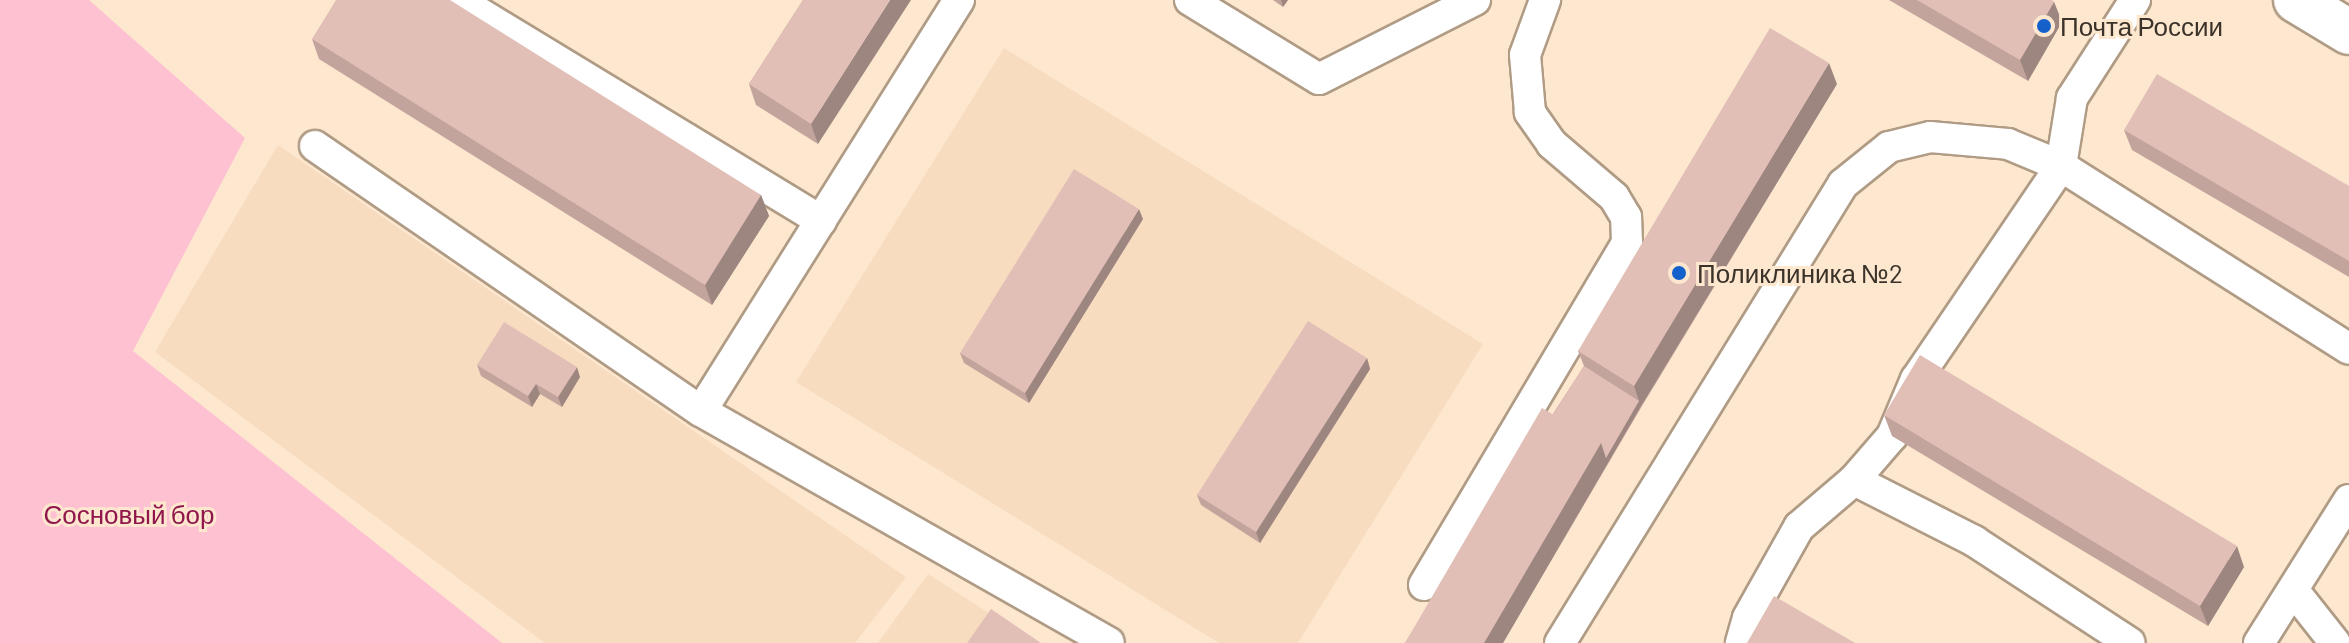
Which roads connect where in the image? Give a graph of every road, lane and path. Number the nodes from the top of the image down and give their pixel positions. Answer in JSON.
{"nodes":[{"id":1,"x":458,"y":0,"type":"edge"},
{"id":2,"x":959,"y":0,"type":"edge"},
{"id":3,"x":1190,"y":0,"type":"edge"},
{"id":4,"x":1475,"y":0,"type":"edge"},
{"id":5,"x":1545,"y":0,"type":"edge"},
{"id":6,"x":2135,"y":0,"type":"edge"},
{"id":7,"x":2296,"y":0,"type":"edge"},
{"id":8,"x":2349,"y":32,"type":"edge"},
{"id":9,"x":315,"y":146,"type":"dead end"},
{"id":10,"x":2061,"y":166,"type":"junction"},
{"id":11,"x":821,"y":221,"type":"junction"},
{"id":12,"x":2349,"y":349,"type":"edge"},
{"id":13,"x":701,"y":411,"type":"junction"},
{"id":14,"x":1854,"y":480,"type":"junction"},
{"id":15,"x":2349,"y":500,"type":"edge"},
{"id":16,"x":1424,"y":585,"type":"dead end"},
{"id":17,"x":2294,"y":591,"type":"junction"},
{"id":18,"x":1109,"y":643,"type":"edge"},
{"id":19,"x":1560,"y":643,"type":"edge"},
{"id":20,"x":1741,"y":643,"type":"edge"},
{"id":21,"x":2130,"y":643,"type":"edge"},
{"id":22,"x":2259,"y":643,"type":"edge"},
{"id":23,"x":2335,"y":643,"type":"edge"}],
"edges":[{"from":1,"to":11,"type":"street"},
{"from":2,"to":11,"type":"street"},
{"from":3,"to":4,"type":"street"},
{"from":5,"to":16,"type":"street"},
{"from":6,"to":10,"type":"street"},
{"from":7,"to":8,"type":"main road"},
{"from":9,"to":13,"type":"street"},
{"from":10,"to":12,"type":"street"},
{"from":10,"to":14,"type":"street"},
{"from":10,"to":19,"type":"street"},
{"from":11,"to":13,"type":"street"},
{"from":13,"to":18,"type":"street"},
{"from":14,"to":20,"type":"street"},
{"from":14,"to":21,"type":"street"},
{"from":15,"to":17,"type":"street"},
{"from":17,"to":22,"type":"street"},
{"from":17,"to":23,"type":"street"}]}
